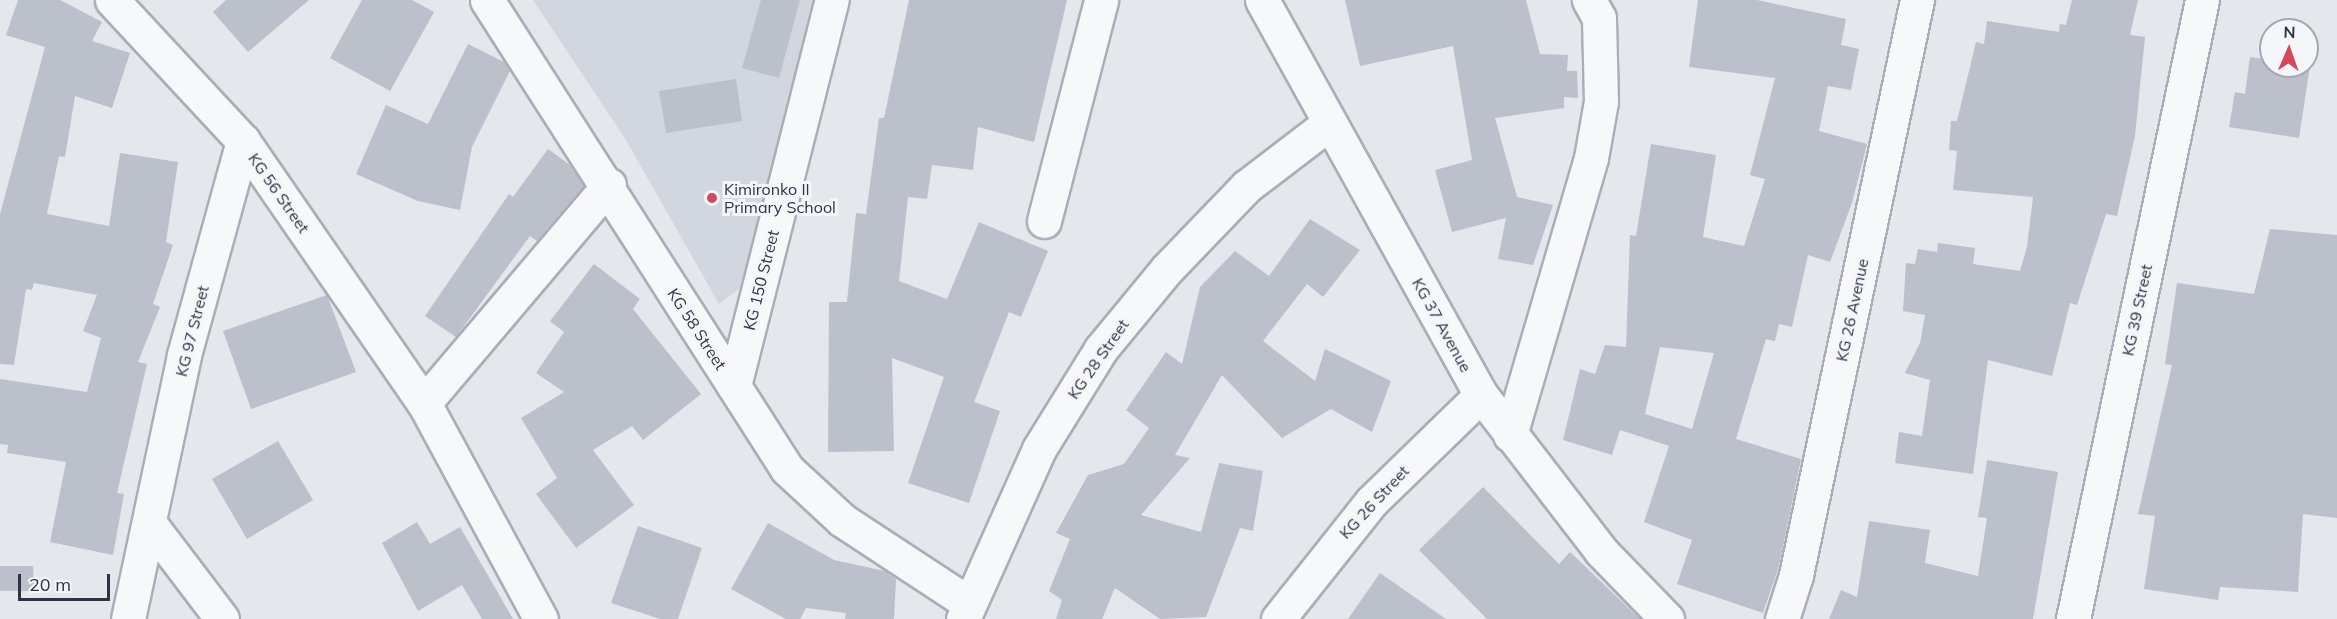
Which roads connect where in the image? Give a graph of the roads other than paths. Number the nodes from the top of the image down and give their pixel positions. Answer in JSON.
{"nodes":[{"id":1,"x":111,"y":0,"type":"edge"},
{"id":2,"x":487,"y":0,"type":"edge"},
{"id":3,"x":832,"y":0,"type":"edge"},
{"id":4,"x":1101,"y":0,"type":"edge"},
{"id":5,"x":1262,"y":0,"type":"edge"},
{"id":6,"x":1917,"y":0,"type":"edge"},
{"id":7,"x":2202,"y":0,"type":"edge"},
{"id":8,"x":1598,"y":6,"type":"edge"},
{"id":9,"x":1328,"y":124,"type":"junction"},
{"id":10,"x":243,"y":141,"type":"junction"},
{"id":11,"x":609,"y":185,"type":"junction"},
{"id":12,"x":1044,"y":221,"type":"dead end"},
{"id":13,"x":734,"y":386,"type":"junction"},
{"id":14,"x":1481,"y":395,"type":"junction"},
{"id":15,"x":424,"y":403,"type":"junction"},
{"id":16,"x":1510,"y":435,"type":"junction"},
{"id":17,"x":150,"y":524,"type":"junction"},
{"id":18,"x":965,"y":610,"type":"edge"},
{"id":19,"x":128,"y":619,"type":"edge"},
{"id":20,"x":222,"y":619,"type":"edge"},
{"id":21,"x":541,"y":619,"type":"edge"},
{"id":22,"x":1278,"y":619,"type":"edge"},
{"id":23,"x":1667,"y":619,"type":"edge"},
{"id":24,"x":1782,"y":619,"type":"edge"},
{"id":25,"x":2073,"y":619,"type":"edge"}],
"edges":[{"from":1,"to":10,"type":"street","name":"KG 56 Street"},
{"from":2,"to":11,"type":"street","name":"KG 58 Street"},
{"from":3,"to":13,"type":"street","name":"KG 150 Street"},
{"from":4,"to":12,"type":"street"},
{"from":5,"to":9,"type":"street","name":"KG 37 Avenue"},
{"from":6,"to":24,"type":"street","name":"KG 26 Avenue"},
{"from":7,"to":25,"type":"street","name":"KG 39 Street"},
{"from":8,"to":16,"type":"street"},
{"from":9,"to":14,"type":"street","name":"KG 37 Avenue"},
{"from":9,"to":18,"type":"street","name":"KG 28 Street"},
{"from":10,"to":15,"type":"street","name":"KG 56 Street"},
{"from":10,"to":17,"type":"street","name":"KG 97 Street"},
{"from":11,"to":13,"type":"street","name":"KG 58 Street"},
{"from":11,"to":15,"type":"street"},
{"from":13,"to":18,"type":"street","name":"KG 58 Street"},
{"from":14,"to":16,"type":"street","name":"KG 37 Avenue"},
{"from":14,"to":22,"type":"street","name":"KG 26 Street"},
{"from":15,"to":21,"type":"street","name":"KG 56 Street"},
{"from":16,"to":23,"type":"street","name":"KG 37 Avenue"},
{"from":17,"to":19,"type":"street","name":"KG 97 Street"},
{"from":17,"to":20,"type":"street"}]}
